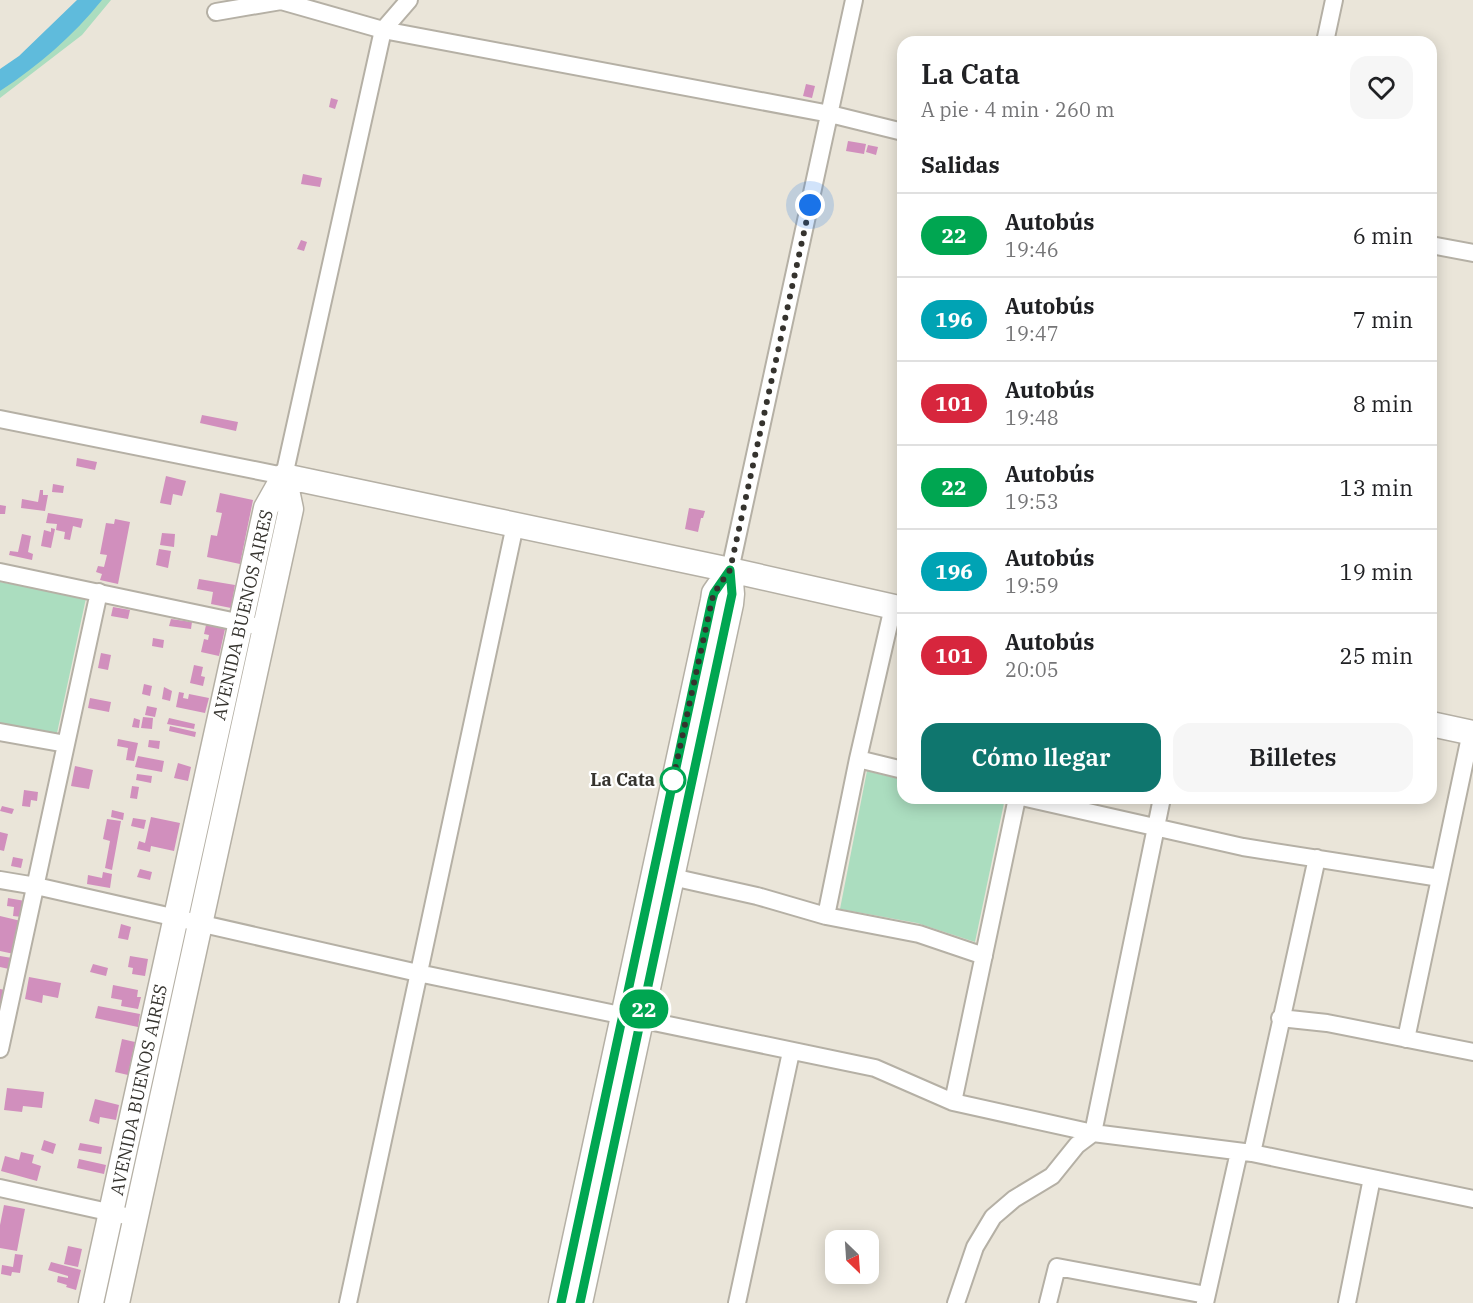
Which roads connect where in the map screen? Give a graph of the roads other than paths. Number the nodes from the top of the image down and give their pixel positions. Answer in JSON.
{"nodes":[{"id":1,"x":409,"y":0,"type":"edge"},
{"id":2,"x":854,"y":0,"type":"edge"},
{"id":3,"x":1334,"y":0,"type":"edge"},
{"id":4,"x":216,"y":12,"type":"dead end"},
{"id":5,"x":383,"y":30,"type":"junction"},
{"id":6,"x":1326,"y":36,"type":"edge"},
{"id":7,"x":830,"y":114,"type":"junction"},
{"id":8,"x":897,"y":131,"type":"edge"},
{"id":9,"x":1437,"y":246,"type":"edge"},
{"id":10,"x":1473,"y":253,"type":"edge"},
{"id":11,"x":0,"y":419,"type":"edge"},
{"id":12,"x":284,"y":476,"type":"junction"},
{"id":13,"x":515,"y":525,"type":"junction"},
{"id":14,"x":730,"y":570,"type":"junction"},
{"id":15,"x":0,"y":572,"type":"edge"},
{"id":16,"x":99,"y":592,"type":"junction"},
{"id":17,"x":897,"y":608,"type":"edge"},
{"id":18,"x":897,"y":612,"type":"edge"},
{"id":19,"x":240,"y":623,"type":"junction"},
{"id":20,"x":266,"y":629,"type":"junction"},
{"id":21,"x":1437,"y":725,"type":"edge"},
{"id":22,"x":0,"y":732,"type":"edge"},
{"id":23,"x":1472,"y":732,"type":"edge"},
{"id":24,"x":66,"y":744,"type":"junction"},
{"id":25,"x":858,"y":759,"type":"junction"},
{"id":26,"x":897,"y":769,"type":"edge"},
{"id":27,"x":1016,"y":804,"type":"edge"},
{"id":28,"x":1053,"y":804,"type":"edge"},
{"id":29,"x":1161,"y":804,"type":"edge"},
{"id":30,"x":1156,"y":827,"type":"junction"},
{"id":31,"x":1317,"y":858,"type":"junction"},
{"id":32,"x":672,"y":877,"type":"junction"},
{"id":33,"x":1440,"y":878,"type":"junction"},
{"id":34,"x":0,"y":880,"type":"edge"},
{"id":35,"x":36,"y":886,"type":"junction"},
{"id":36,"x":826,"y":916,"type":"junction"},
{"id":37,"x":175,"y":918,"type":"junction"},
{"id":38,"x":200,"y":924,"type":"junction"},
{"id":39,"x":984,"y":956,"type":"junction"},
{"id":40,"x":418,"y":973,"type":"junction"},
{"id":41,"x":1280,"y":1018,"type":"junction"},
{"id":42,"x":633,"y":1019,"type":"junction"},
{"id":43,"x":2,"y":1029,"type":"edge"},
{"id":44,"x":1406,"y":1039,"type":"junction"},
{"id":45,"x":0,"y":1049,"type":"edge"},
{"id":46,"x":791,"y":1052,"type":"junction"},
{"id":47,"x":1473,"y":1052,"type":"edge"},
{"id":48,"x":953,"y":1102,"type":"junction"},
{"id":49,"x":1092,"y":1133,"type":"junction"},
{"id":50,"x":1245,"y":1153,"type":"junction"},
{"id":51,"x":1372,"y":1178,"type":"junction"},
{"id":52,"x":0,"y":1188,"type":"edge"},
{"id":53,"x":1473,"y":1199,"type":"edge"},
{"id":54,"x":124,"y":1216,"type":"junction"},
{"id":55,"x":1205,"y":1299,"type":"edge"},
{"id":56,"x":91,"y":1303,"type":"edge"},
{"id":57,"x":117,"y":1303,"type":"edge"},
{"id":58,"x":348,"y":1303,"type":"edge"},
{"id":59,"x":561,"y":1303,"type":"edge"},
{"id":60,"x":580,"y":1303,"type":"edge"},
{"id":61,"x":737,"y":1303,"type":"edge"},
{"id":62,"x":956,"y":1303,"type":"edge"},
{"id":63,"x":1048,"y":1303,"type":"edge"},
{"id":64,"x":1347,"y":1303,"type":"edge"}],
"edges":[{"from":1,"to":5,"type":"street"},
{"from":2,"to":7,"type":"street"},
{"from":3,"to":6,"type":"street"},
{"from":4,"to":5,"type":"street"},
{"from":5,"to":7,"type":"street"},
{"from":5,"to":12,"type":"street"},
{"from":7,"to":8,"type":"street"},
{"from":7,"to":14,"type":"street"},
{"from":9,"to":10,"type":"street"},
{"from":11,"to":12,"type":"street"},
{"from":12,"to":13,"type":"street"},
{"from":12,"to":19,"type":"street","name":"AVENIDA BUENOS AIRES"},
{"from":12,"to":20,"type":"street","name":"AVENIDA BUENOS AIRES"},
{"from":13,"to":14,"type":"street"},
{"from":13,"to":40,"type":"street"},
{"from":14,"to":17,"type":"street"},
{"from":14,"to":32,"type":"street"},
{"from":14,"to":42,"type":"street"},
{"from":15,"to":16,"type":"street"},
{"from":16,"to":19,"type":"street"},
{"from":16,"to":24,"type":"street"},
{"from":18,"to":25,"type":"street"},
{"from":19,"to":20,"type":"street"},
{"from":19,"to":37,"type":"street","name":"AVENIDA BUENOS AIRES"},
{"from":20,"to":38,"type":"street","name":"AVENIDA BUENOS AIRES"},
{"from":21,"to":23,"type":"street"},
{"from":22,"to":24,"type":"street"},
{"from":23,"to":33,"type":"street"},
{"from":24,"to":35,"type":"street"},
{"from":25,"to":26,"type":"street"},
{"from":25,"to":36,"type":"street"},
{"from":27,"to":39,"type":"street"},
{"from":28,"to":30,"type":"street"},
{"from":29,"to":30,"type":"street"},
{"from":30,"to":31,"type":"street"},
{"from":30,"to":49,"type":"street"},
{"from":31,"to":33,"type":"street"},
{"from":31,"to":41,"type":"street"},
{"from":32,"to":36,"type":"street"},
{"from":32,"to":42,"type":"street"},
{"from":33,"to":44,"type":"street"},
{"from":34,"to":35,"type":"street"},
{"from":35,"to":37,"type":"street"},
{"from":35,"to":43,"type":"street"},
{"from":36,"to":39,"type":"street"},
{"from":37,"to":38,"type":"street"},
{"from":37,"to":54,"type":"street","name":"AVENIDA BUENOS AIRES"},
{"from":38,"to":40,"type":"street"},
{"from":38,"to":54,"type":"street","name":"AVENIDA BUENOS AIRES"},
{"from":39,"to":48,"type":"street"},
{"from":40,"to":42,"type":"street"},
{"from":40,"to":58,"type":"street"},
{"from":41,"to":44,"type":"street"},
{"from":41,"to":50,"type":"street"},
{"from":42,"to":46,"type":"street"},
{"from":42,"to":59,"type":"street"},
{"from":42,"to":60,"type":"street"},
{"from":43,"to":45,"type":"street"},
{"from":44,"to":47,"type":"street"},
{"from":46,"to":48,"type":"street"},
{"from":46,"to":61,"type":"street"},
{"from":48,"to":49,"type":"street"},
{"from":49,"to":50,"type":"street"},
{"from":49,"to":62,"type":"street"},
{"from":50,"to":51,"type":"street"},
{"from":50,"to":55,"type":"street"},
{"from":51,"to":53,"type":"street"},
{"from":51,"to":64,"type":"street"},
{"from":52,"to":54,"type":"street"},
{"from":54,"to":56,"type":"street","name":"AVENIDA BUENOS AIRES"},
{"from":54,"to":57,"type":"street","name":"AVENIDA BUENOS AIRES"},
{"from":55,"to":63,"type":"street"}]}
